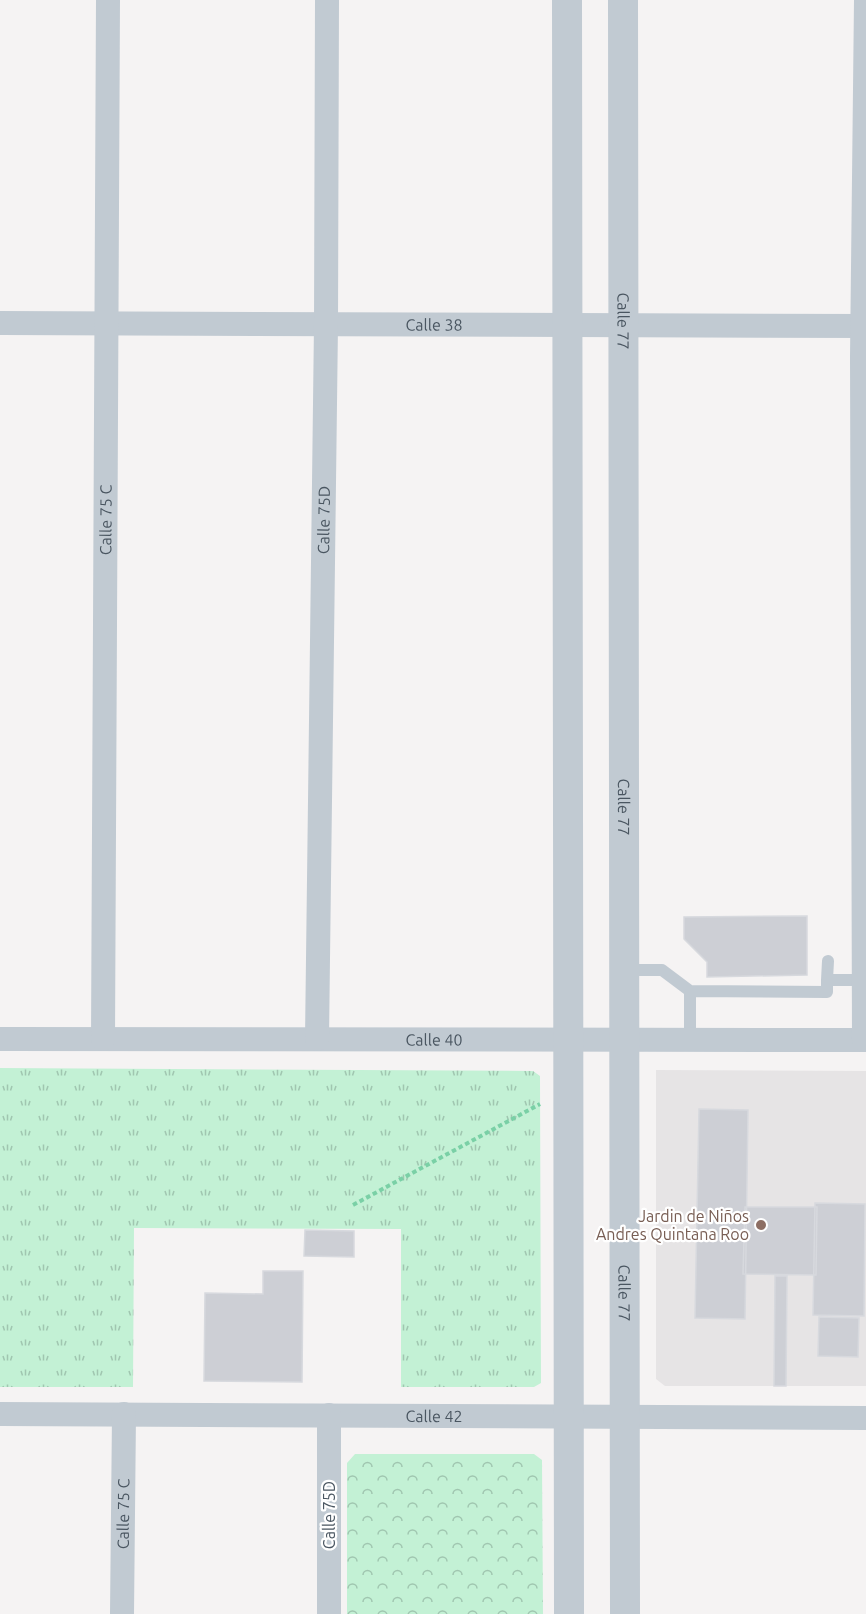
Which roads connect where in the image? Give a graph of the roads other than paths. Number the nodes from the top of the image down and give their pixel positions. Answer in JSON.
{"nodes":[{"id":1,"x":108,"y":0,"type":"edge"},
{"id":2,"x":327,"y":0,"type":"edge"},
{"id":3,"x":567,"y":0,"type":"edge"},
{"id":4,"x":623,"y":0,"type":"edge"},
{"id":5,"x":866,"y":0,"type":"edge"},
{"id":6,"x":0,"y":323,"type":"edge"},
{"id":7,"x":107,"y":324,"type":"junction"},
{"id":8,"x":327,"y":324,"type":"junction"},
{"id":9,"x":567,"y":325,"type":"junction"},
{"id":10,"x":623,"y":325,"type":"junction"},
{"id":11,"x":864,"y":326,"type":"edge"},
{"id":12,"x":828,"y":961,"type":"dead end"},
{"id":13,"x":624,"y":970,"type":"junction"},
{"id":14,"x":827,"y":980,"type":"junction"},
{"id":15,"x":864,"y":980,"type":"junction"},
{"id":16,"x":690,"y":991,"type":"junction"},
{"id":17,"x":0,"y":1039,"type":"edge"},
{"id":18,"x":103,"y":1039,"type":"junction"},
{"id":19,"x":317,"y":1039,"type":"junction"},
{"id":20,"x":568,"y":1040,"type":"junction"},
{"id":21,"x":624,"y":1040,"type":"junction"},
{"id":22,"x":690,"y":1040,"type":"junction"},
{"id":23,"x":865,"y":1040,"type":"edge"},
{"id":24,"x":0,"y":1414,"type":"edge"},
{"id":25,"x":124,"y":1414,"type":"junction"},
{"id":26,"x":329,"y":1415,"type":"junction"},
{"id":27,"x":569,"y":1416,"type":"junction"},
{"id":28,"x":624,"y":1416,"type":"junction"},
{"id":29,"x":866,"y":1418,"type":"edge"},
{"id":30,"x":123,"y":1614,"type":"edge"},
{"id":31,"x":329,"y":1614,"type":"edge"},
{"id":32,"x":569,"y":1614,"type":"edge"},
{"id":33,"x":625,"y":1614,"type":"edge"}],
"edges":[{"from":1,"to":7,"type":"street","name":"Calle 75 C"},
{"from":2,"to":8,"type":"street","name":"Calle 75D"},
{"from":3,"to":9,"type":"street"},
{"from":4,"to":10,"type":"street","name":"Calle 77"},
{"from":5,"to":11,"type":"street"},
{"from":6,"to":7,"type":"street","name":"Calle 38"},
{"from":7,"to":8,"type":"street","name":"Calle 38"},
{"from":7,"to":18,"type":"street","name":"Calle 75 C"},
{"from":8,"to":9,"type":"street","name":"Calle 38"},
{"from":8,"to":19,"type":"street","name":"Calle 75D"},
{"from":9,"to":10,"type":"street","name":"Calle 38"},
{"from":9,"to":20,"type":"street"},
{"from":10,"to":11,"type":"street","name":"Calle 38"},
{"from":10,"to":13,"type":"street","name":"Calle 77"},
{"from":11,"to":15,"type":"street"},
{"from":12,"to":14,"type":"lane"},
{"from":13,"to":16,"type":"lane"},
{"from":13,"to":21,"type":"street","name":"Calle 77"},
{"from":14,"to":15,"type":"lane"},
{"from":14,"to":16,"type":"lane"},
{"from":15,"to":23,"type":"street"},
{"from":16,"to":22,"type":"lane"},
{"from":17,"to":18,"type":"street","name":"Calle 40"},
{"from":18,"to":19,"type":"street","name":"Calle 40"},
{"from":19,"to":20,"type":"street","name":"Calle 40"},
{"from":20,"to":21,"type":"street","name":"Calle 40"},
{"from":20,"to":27,"type":"street"},
{"from":21,"to":22,"type":"street","name":"Calle 40"},
{"from":21,"to":28,"type":"street","name":"Calle 77"},
{"from":22,"to":23,"type":"street","name":"Calle 40"},
{"from":24,"to":25,"type":"street","name":"Calle 42"},
{"from":25,"to":26,"type":"street","name":"Calle 42"},
{"from":25,"to":30,"type":"street","name":"Calle 75 C"},
{"from":26,"to":27,"type":"street","name":"Calle 42"},
{"from":26,"to":31,"type":"street","name":"Calle 75D"},
{"from":27,"to":28,"type":"street","name":"Calle 42"},
{"from":27,"to":32,"type":"street"},
{"from":28,"to":29,"type":"street","name":"Calle 42"},
{"from":28,"to":33,"type":"street","name":"Calle 77"}]}
